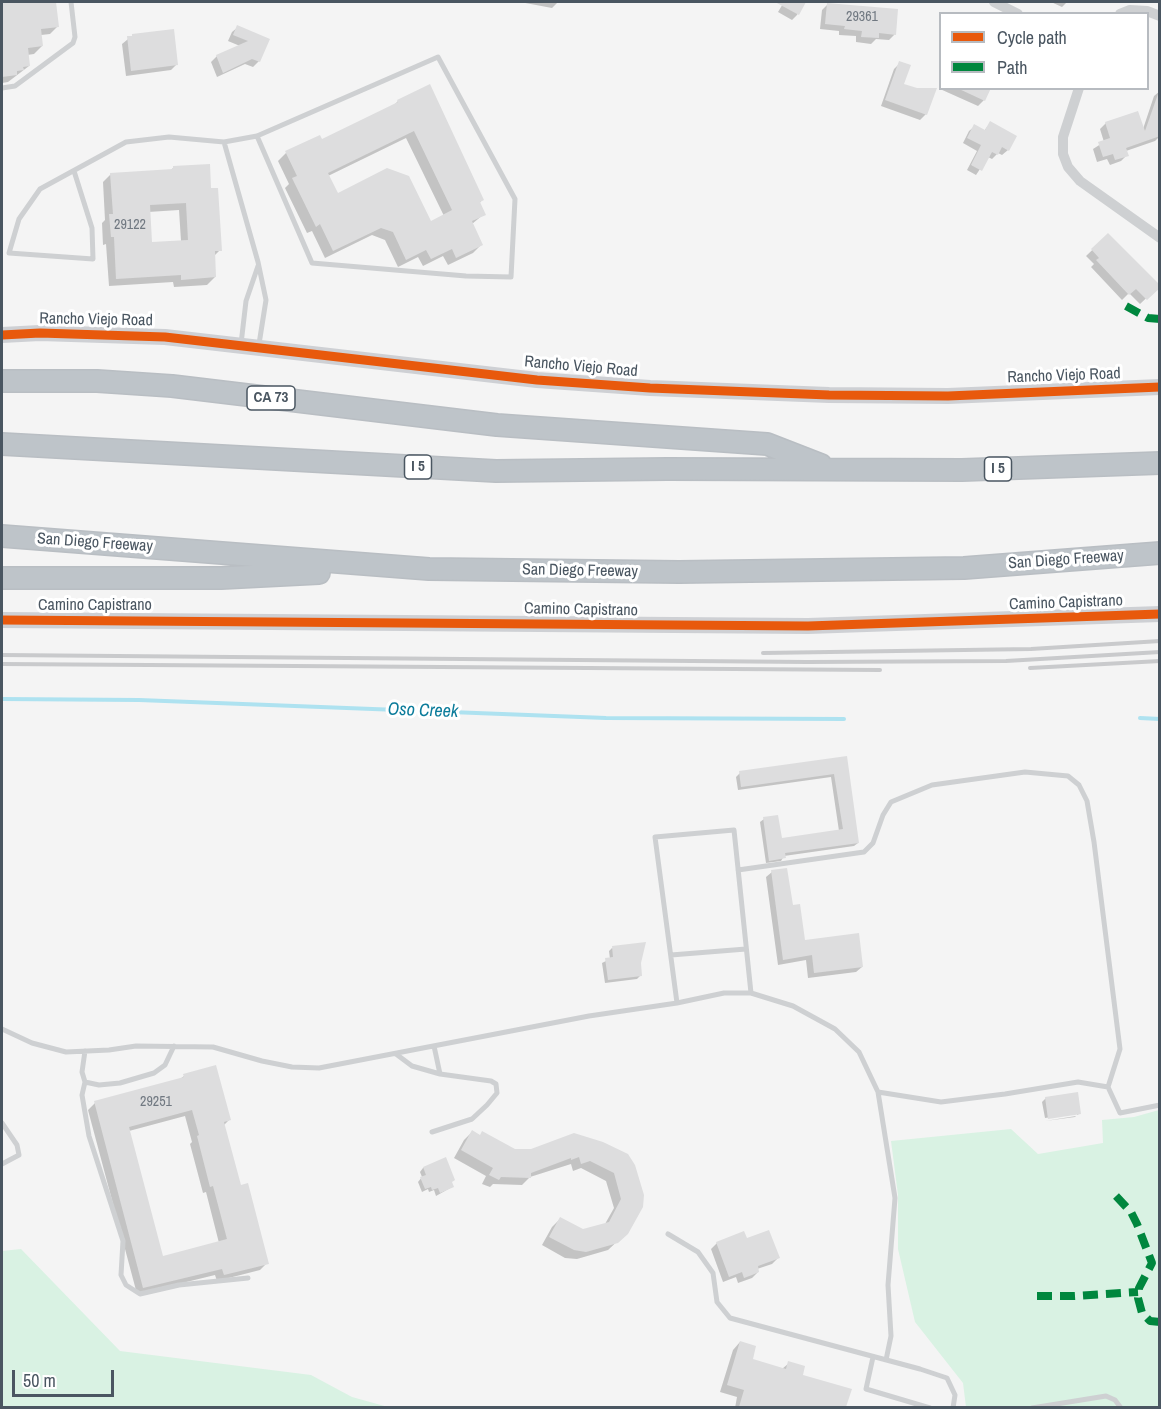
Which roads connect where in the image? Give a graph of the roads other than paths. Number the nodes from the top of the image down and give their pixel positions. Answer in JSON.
{"nodes":[{"id":1,"x":71,"y":2,"type":"edge"},
{"id":2,"x":994,"y":2,"type":"edge"},
{"id":3,"x":1014,"y":12,"type":"edge"},
{"id":4,"x":1125,"y":12,"type":"edge"},
{"id":5,"x":1160,"y":16,"type":"edge"},
{"id":6,"x":2,"y":88,"type":"edge"},
{"id":7,"x":1078,"y":90,"type":"edge"},
{"id":8,"x":257,"y":136,"type":"junction"},
{"id":9,"x":224,"y":142,"type":"junction"},
{"id":10,"x":74,"y":171,"type":"junction"},
{"id":11,"x":1160,"y":238,"type":"edge"},
{"id":12,"x":259,"y":264,"type":"junction"},
{"id":13,"x":2,"y":336,"type":"edge"},
{"id":14,"x":240,"y":346,"type":"junction"},
{"id":15,"x":258,"y":348,"type":"junction"},
{"id":16,"x":2,"y":381,"type":"edge"},
{"id":17,"x":1160,"y":387,"type":"edge"},
{"id":18,"x":2,"y":444,"type":"edge"},
{"id":19,"x":1160,"y":463,"type":"edge"},
{"id":20,"x":836,"y":470,"type":"junction"},
{"id":21,"x":2,"y":536,"type":"edge"},
{"id":22,"x":1160,"y":553,"type":"edge"},
{"id":23,"x":401,"y":568,"type":"junction"},
{"id":24,"x":2,"y":578,"type":"edge"},
{"id":25,"x":1160,"y":614,"type":"edge"},
{"id":26,"x":2,"y":620,"type":"edge"},
{"id":27,"x":738,"y":870,"type":"junction"},
{"id":28,"x":746,"y":949,"type":"junction"},
{"id":29,"x":671,"y":955,"type":"junction"},
{"id":30,"x":750,"y":993,"type":"junction"},
{"id":31,"x":677,"y":1003,"type":"junction"},
{"id":32,"x":2,"y":1029,"type":"edge"},
{"id":33,"x":174,"y":1046,"type":"junction"},
{"id":34,"x":434,"y":1046,"type":"junction"},
{"id":35,"x":85,"y":1051,"type":"junction"},
{"id":36,"x":396,"y":1054,"type":"junction"},
{"id":37,"x":440,"y":1074,"type":"junction"},
{"id":38,"x":85,"y":1082,"type":"junction"},
{"id":39,"x":1108,"y":1087,"type":"junction"},
{"id":40,"x":878,"y":1092,"type":"junction"},
{"id":41,"x":1160,"y":1105,"type":"edge"},
{"id":42,"x":2,"y":1123,"type":"edge"},
{"id":43,"x":432,"y":1132,"type":"dead end"},
{"id":44,"x":2,"y":1164,"type":"edge"},
{"id":45,"x":668,"y":1234,"type":"dead end"},
{"id":46,"x":248,"y":1278,"type":"dead end"},
{"id":47,"x":873,"y":1357,"type":"junction"},
{"id":48,"x":886,"y":1360,"type":"junction"},
{"id":49,"x":930,"y":1407,"type":"edge"},
{"id":50,"x":953,"y":1407,"type":"edge"},
{"id":51,"x":1032,"y":1407,"type":"edge"},
{"id":52,"x":1121,"y":1407,"type":"edge"}],
"edges":[{"from":1,"to":6,"type":"lane"},
{"from":2,"to":3,"type":"street"},
{"from":4,"to":5,"type":"street"},
{"from":7,"to":11,"type":"street"},
{"from":8,"to":8,"type":"lane"},
{"from":8,"to":9,"type":"lane"},
{"from":9,"to":10,"type":"lane"},
{"from":9,"to":12,"type":"lane"},
{"from":10,"to":10,"type":"lane"},
{"from":12,"to":14,"type":"lane"},
{"from":12,"to":15,"type":"lane"},
{"from":13,"to":14,"type":"main road","name":"Rancho Viejo Road"},
{"from":14,"to":15,"type":"main road","name":"Rancho Viejo Road"},
{"from":15,"to":17,"type":"main road","name":"Rancho Viejo Road"},
{"from":16,"to":20,"type":"highway","number":"CA 73"},
{"from":18,"to":20,"type":"highway","number":"I 5"},
{"from":19,"to":20,"type":"highway","number":"I 5"},
{"from":21,"to":23,"type":"highway","name":"San Diego Freeway"},
{"from":22,"to":23,"type":"highway","name":"San Diego Freeway"},
{"from":23,"to":24,"type":"highway"},
{"from":25,"to":26,"type":"main road","name":"Camino Capistrano"},
{"from":27,"to":28,"type":"lane"},
{"from":27,"to":29,"type":"lane"},
{"from":27,"to":39,"type":"lane"},
{"from":28,"to":29,"type":"lane"},
{"from":28,"to":30,"type":"lane"},
{"from":29,"to":31,"type":"lane"},
{"from":30,"to":31,"type":"lane"},
{"from":30,"to":40,"type":"lane"},
{"from":31,"to":34,"type":"lane"},
{"from":32,"to":35,"type":"lane"},
{"from":33,"to":35,"type":"lane"},
{"from":33,"to":36,"type":"lane"},
{"from":33,"to":38,"type":"lane"},
{"from":34,"to":36,"type":"lane"},
{"from":34,"to":37,"type":"lane"},
{"from":35,"to":38,"type":"lane"},
{"from":36,"to":37,"type":"lane"},
{"from":37,"to":43,"type":"lane"},
{"from":38,"to":46,"type":"lane"},
{"from":39,"to":40,"type":"lane"},
{"from":39,"to":41,"type":"lane"},
{"from":40,"to":48,"type":"lane"},
{"from":42,"to":44,"type":"lane"},
{"from":45,"to":47,"type":"lane"},
{"from":47,"to":48,"type":"lane"},
{"from":47,"to":49,"type":"lane"},
{"from":48,"to":50,"type":"lane"},
{"from":51,"to":52,"type":"lane"}]}
